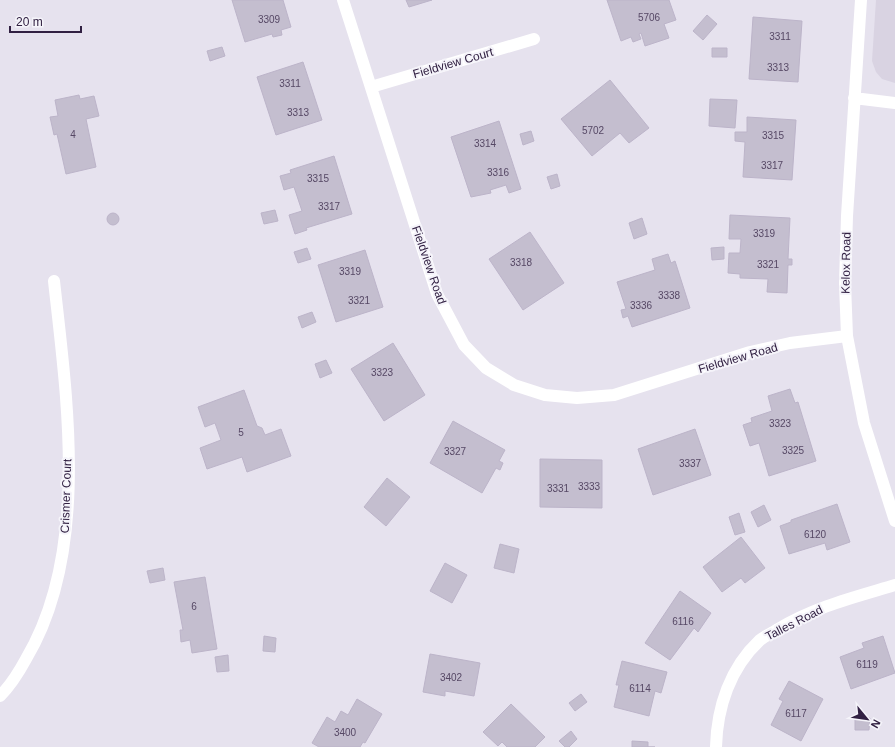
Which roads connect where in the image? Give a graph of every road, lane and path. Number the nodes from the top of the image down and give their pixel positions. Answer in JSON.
{"nodes":[{"id":1,"x":343,"y":0,"type":"edge"},
{"id":2,"x":861,"y":0,"type":"edge"},
{"id":3,"x":534,"y":39,"type":"dead end"},
{"id":4,"x":371,"y":86,"type":"junction"},
{"id":5,"x":854,"y":98,"type":"junction"},
{"id":6,"x":895,"y":103,"type":"edge"},
{"id":7,"x":54,"y":281,"type":"dead end"},
{"id":8,"x":847,"y":336,"type":"junction"},
{"id":9,"x":895,"y":521,"type":"edge"},
{"id":10,"x":895,"y":585,"type":"edge"},
{"id":11,"x":0,"y":696,"type":"edge"},
{"id":12,"x":716,"y":747,"type":"edge"}],
"edges":[{"from":1,"to":4,"type":"street","name":"Fieldview Road"},
{"from":2,"to":5,"type":"street","name":"Kelox Road"},
{"from":3,"to":4,"type":"street","name":"Fieldview Court"},
{"from":4,"to":8,"type":"street","name":"Fieldview Road"},
{"from":5,"to":6,"type":"street"},
{"from":5,"to":8,"type":"street","name":"Kelox Road"},
{"from":7,"to":11,"type":"street","name":"Crismer Court"},
{"from":8,"to":9,"type":"street","name":"Kelox Road"},
{"from":10,"to":12,"type":"street","name":"Talles Road"}]}
